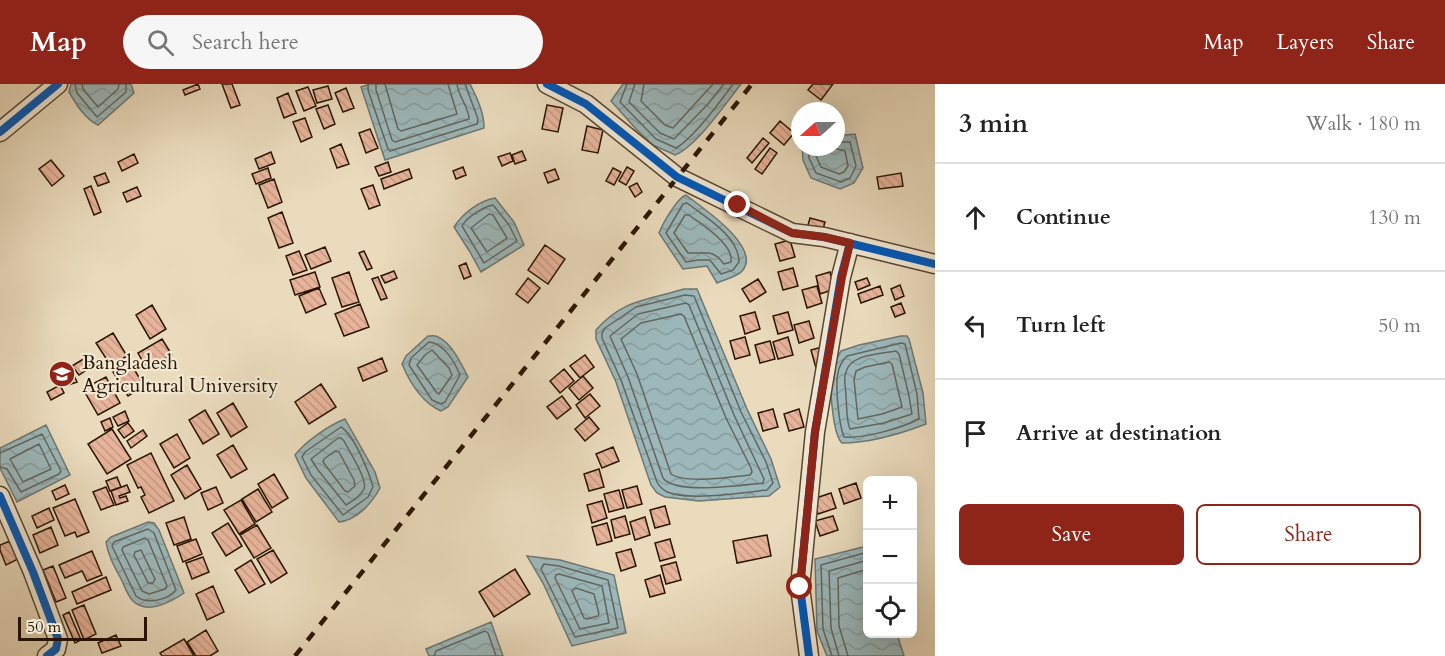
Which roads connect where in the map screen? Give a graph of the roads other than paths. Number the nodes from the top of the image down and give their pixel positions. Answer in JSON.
{"nodes":[{"id":1,"x":58,"y":84,"type":"edge"},
{"id":2,"x":547,"y":84,"type":"edge"},
{"id":3,"x":0,"y":132,"type":"edge"},
{"id":4,"x":850,"y":243,"type":"junction"},
{"id":5,"x":935,"y":264,"type":"edge"},
{"id":6,"x":0,"y":496,"type":"edge"},
{"id":7,"x":47,"y":656,"type":"edge"},
{"id":8,"x":809,"y":656,"type":"edge"}],
"edges":[{"from":1,"to":3,"type":"street"},
{"from":2,"to":4,"type":"street"},
{"from":4,"to":5,"type":"street"},
{"from":4,"to":8,"type":"street"},
{"from":6,"to":7,"type":"street"}]}
